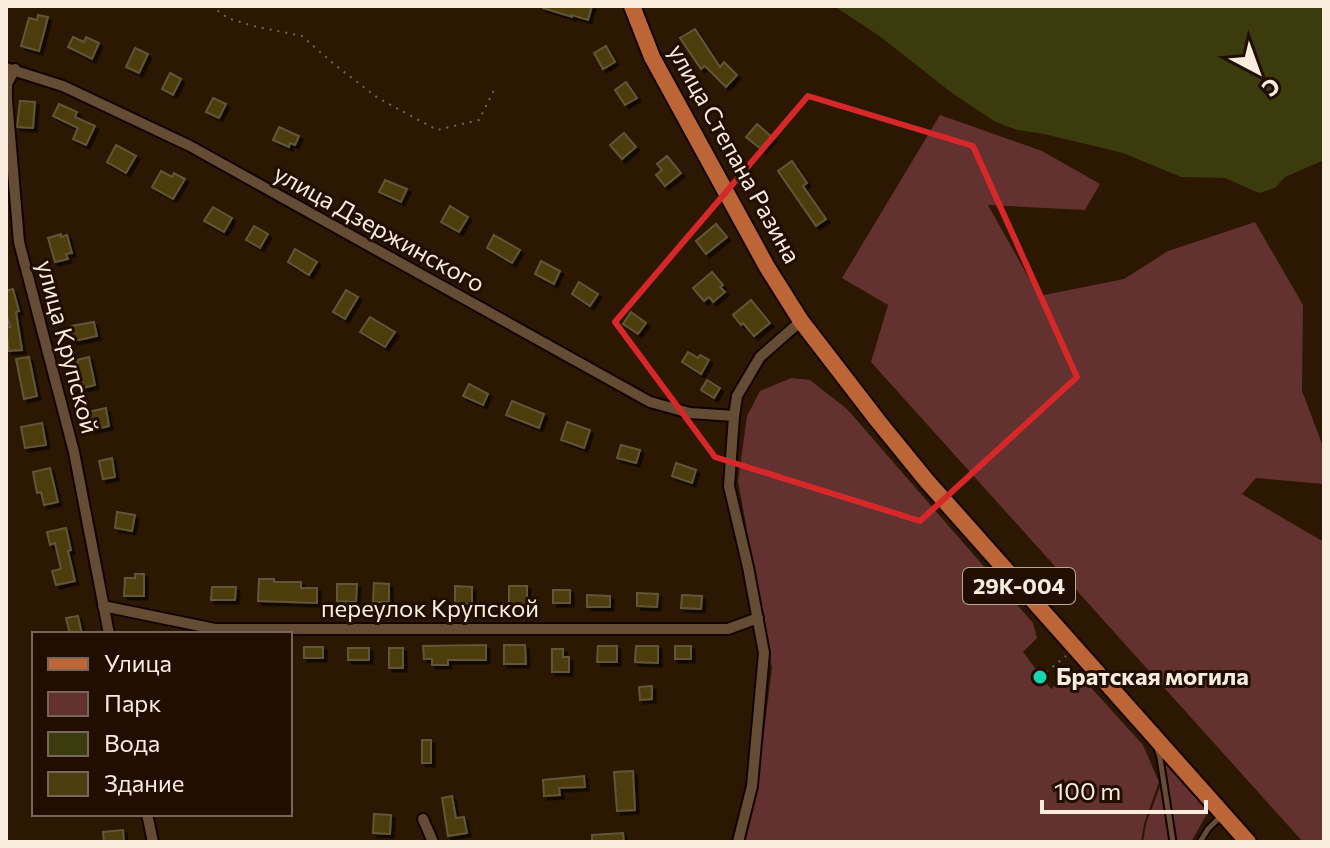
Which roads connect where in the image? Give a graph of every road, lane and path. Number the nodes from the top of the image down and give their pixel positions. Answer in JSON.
{"nodes":[{"id":1,"x":211,"y":6,"type":"edge"},
{"id":2,"x":632,"y":6,"type":"edge"},
{"id":3,"x":10,"y":69,"type":"edge"},
{"id":4,"x":494,"y":90,"type":"dead end"},
{"id":5,"x":6,"y":100,"type":"edge"},
{"id":6,"x":801,"y":321,"type":"junction"},
{"id":7,"x":734,"y":416,"type":"junction"},
{"id":8,"x":103,"y":606,"type":"junction"},
{"id":9,"x":758,"y":618,"type":"junction"},
{"id":10,"x":109,"y":632,"type":"edge"},
{"id":11,"x":1067,"y":655,"type":"dead end"},
{"id":12,"x":1040,"y":677,"type":"dead end"},
{"id":13,"x":1153,"y":735,"type":"junction"},
{"id":14,"x":1223,"y":814,"type":"junction"},
{"id":15,"x":147,"y":816,"type":"edge"},
{"id":16,"x":423,"y":819,"type":"dead end"},
{"id":17,"x":1202,"y":841,"type":"edge"},
{"id":18,"x":153,"y":842,"type":"edge"},
{"id":19,"x":433,"y":842,"type":"edge"},
{"id":20,"x":738,"y":842,"type":"edge"},
{"id":21,"x":1173,"y":842,"type":"edge"},
{"id":22,"x":1248,"y":842,"type":"edge"}],
"edges":[{"from":1,"to":4,"type":"path"},
{"from":2,"to":6,"type":"main road","name":"улица Степана Разина","number":"29К-004"},
{"from":3,"to":5,"type":"street","name":"улица Крупской"},
{"from":3,"to":7,"type":"street","name":"улица Дзержинского"},
{"from":5,"to":8,"type":"street","name":"улица Крупской"},
{"from":6,"to":7,"type":"street"},
{"from":6,"to":13,"type":"main road","number":"29К-004"},
{"from":7,"to":9,"type":"street"},
{"from":8,"to":9,"type":"street","name":"переулок Крупской"},
{"from":8,"to":10,"type":"street","name":"улица Крупской"},
{"from":9,"to":20,"type":"street"},
{"from":11,"to":12,"type":"path"},
{"from":13,"to":14,"type":"main road","number":"29К-004"},
{"from":13,"to":21,"type":"lane"},
{"from":14,"to":17,"type":"lane"},
{"from":14,"to":22,"type":"main road","number":"29К-004"},
{"from":15,"to":18,"type":"street"},
{"from":16,"to":19,"type":"street"}]}
